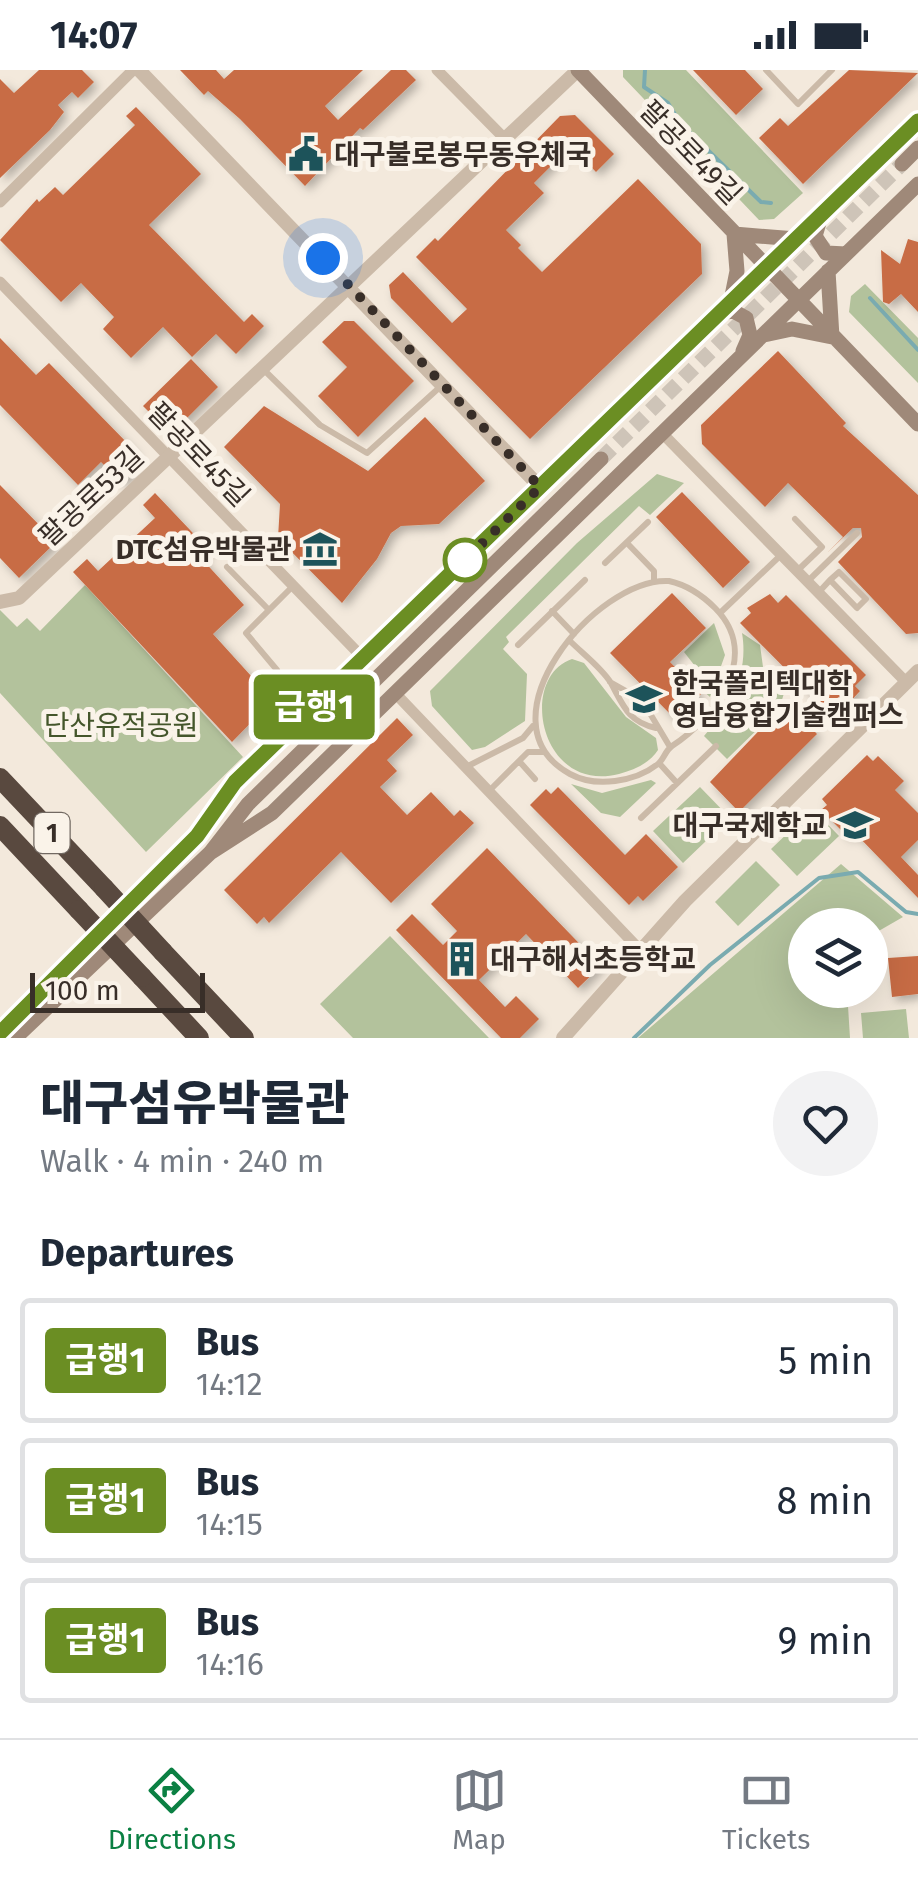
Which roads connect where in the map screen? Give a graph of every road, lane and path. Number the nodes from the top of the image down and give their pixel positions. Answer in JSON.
{"nodes":[{"id":1,"x":136,"y":70,"type":"edge"},
{"id":2,"x":437,"y":70,"type":"edge"},
{"id":3,"x":578,"y":70,"type":"edge"},
{"id":4,"x":766,"y":70,"type":"edge"},
{"id":5,"x":832,"y":70,"type":"edge"},
{"id":6,"x":918,"y":120,"type":"edge"},
{"id":7,"x":506,"y":140,"type":"junction"},
{"id":8,"x":918,"y":148,"type":"edge"},
{"id":9,"x":902,"y":164,"type":"tunnel mouth"},
{"id":10,"x":918,"y":184,"type":"edge"},
{"id":11,"x":0,"y":202,"type":"edge"},
{"id":12,"x":823,"y":213,"type":"junction"},
{"id":13,"x":734,"y":234,"type":"junction"},
{"id":14,"x":796,"y":239,"type":"junction"},
{"id":15,"x":846,"y":254,"type":"junction"},
{"id":16,"x":766,"y":268,"type":"junction"},
{"id":17,"x":828,"y":271,"type":"junction"},
{"id":18,"x":0,"y":282,"type":"edge"},
{"id":19,"x":350,"y":285,"type":"junction"},
{"id":20,"x":797,"y":301,"type":"junction"},
{"id":21,"x":725,"y":308,"type":"junction"},
{"id":22,"x":764,"y":335,"type":"junction"},
{"id":23,"x":832,"y":337,"type":"junction"},
{"id":24,"x":739,"y":359,"type":"junction"},
{"id":25,"x":262,"y":368,"type":"junction"},
{"id":26,"x":443,"y":384,"type":"junction"},
{"id":27,"x":918,"y":424,"type":"edge"},
{"id":28,"x":662,"y":433,"type":"junction"},
{"id":29,"x":168,"y":458,"type":"junction"},
{"id":30,"x":601,"y":460,"type":"tunnel mouth"},
{"id":31,"x":540,"y":487,"type":"junction"},
{"id":32,"x":795,"y":519,"type":"dead end"},
{"id":33,"x":648,"y":522,"type":"dead end"},
{"id":34,"x":857,"y":533,"type":"dead end"},
{"id":35,"x":626,"y":542,"type":"junction"},
{"id":36,"x":780,"y":555,"type":"junction"},
{"id":37,"x":605,"y":563,"type":"dead end"},
{"id":38,"x":228,"y":567,"type":"dead end"},
{"id":39,"x":796,"y":572,"type":"junction"},
{"id":40,"x":585,"y":580,"type":"dead end"},
{"id":41,"x":830,"y":580,"type":"junction"},
{"id":42,"x":654,"y":582,"type":"junction"},
{"id":43,"x":807,"y":582,"type":"junction"},
{"id":44,"x":293,"y":586,"type":"junction"},
{"id":45,"x":818,"y":592,"type":"junction"},
{"id":46,"x":0,"y":602,"type":"edge"},
{"id":47,"x":268,"y":608,"type":"junction"},
{"id":48,"x":552,"y":611,"type":"junction"},
{"id":49,"x":720,"y":612,"type":"junction"},
{"id":50,"x":572,"y":637,"type":"junction"},
{"id":51,"x":518,"y":645,"type":"dead end"},
{"id":52,"x":364,"y":659,"type":"junction"},
{"id":53,"x":277,"y":670,"type":"dead end"},
{"id":54,"x":912,"y":677,"type":"edge"},
{"id":55,"x":610,"y":682,"type":"junction"},
{"id":56,"x":396,"y":694,"type":"junction"},
{"id":57,"x":536,"y":720,"type":"junction"},
{"id":58,"x":656,"y":728,"type":"junction"},
{"id":59,"x":716,"y":746,"type":"dead end"},
{"id":60,"x":670,"y":747,"type":"junction"},
{"id":61,"x":504,"y":749,"type":"junction"},
{"id":62,"x":544,"y":752,"type":"junction"},
{"id":63,"x":517,"y":763,"type":"junction"},
{"id":64,"x":659,"y":763,"type":"junction"},
{"id":65,"x":466,"y":767,"type":"junction"},
{"id":66,"x":0,"y":778,"type":"edge"},
{"id":67,"x":535,"y":778,"type":"dead end"},
{"id":68,"x":677,"y":783,"type":"junction"},
{"id":69,"x":489,"y":790,"type":"junction"},
{"id":70,"x":248,"y":804,"type":"junction"},
{"id":71,"x":641,"y":818,"type":"dead end"},
{"id":72,"x":0,"y":826,"type":"edge"},
{"id":73,"x":197,"y":836,"type":"junction"},
{"id":74,"x":210,"y":853,"type":"junction"},
{"id":75,"x":640,"y":950,"type":"junction"},
{"id":76,"x":58,"y":986,"type":"junction"},
{"id":77,"x":0,"y":1033,"type":"edge"},
{"id":78,"x":15,"y":1038,"type":"edge"},
{"id":79,"x":198,"y":1038,"type":"edge"},
{"id":80,"x":244,"y":1038,"type":"edge"},
{"id":81,"x":563,"y":1038,"type":"edge"}],
"edges":[{"from":1,"to":11,"type":"street"},
{"from":1,"to":19,"type":"street"},
{"from":2,"to":7,"type":"street"},
{"from":3,"to":7,"type":"street","name":"팔공로49길"},
{"from":3,"to":13,"type":"main road","name":"팔공로49길"},
{"from":4,"to":5,"type":"lane"},
{"from":6,"to":12,"type":"main road"},
{"from":7,"to":19,"type":"street","name":"팔공로49길"},
{"from":8,"to":9,"type":"main road"},
{"from":10,"to":15,"type":"main road"},
{"from":12,"to":14,"type":"main road"},
{"from":12,"to":15,"type":"main road"},
{"from":13,"to":14,"type":"main road"},
{"from":13,"to":16,"type":"main road","name":"팔공로49길"},
{"from":13,"to":21,"type":"main road"},
{"from":14,"to":16,"type":"main road"},
{"from":15,"to":17,"type":"main road"},
{"from":16,"to":20,"type":"main road","name":"팔공로49길"},
{"from":16,"to":21,"type":"main road"},
{"from":17,"to":20,"type":"main road"},
{"from":17,"to":23,"type":"main road"},
{"from":18,"to":29,"type":"street","name":"팔공로45길"},
{"from":19,"to":25,"type":"street","name":"팔공로53길"},
{"from":19,"to":26,"type":"street"},
{"from":20,"to":22,"type":"main road"},
{"from":20,"to":23,"type":"main road","name":"팔공로49길"},
{"from":21,"to":24,"type":"main road"},
{"from":21,"to":31,"type":"main road"},
{"from":22,"to":23,"type":"main road"},
{"from":22,"to":24,"type":"main road"},
{"from":23,"to":27,"type":"main road","name":"팔공로49길"},
{"from":24,"to":28,"type":"main road"},
{"from":25,"to":26,"type":"lane"},
{"from":25,"to":29,"type":"street","name":"팔공로53길"},
{"from":26,"to":31,"type":"street"},
{"from":28,"to":36,"type":"street"},
{"from":28,"to":56,"type":"main road"},
{"from":29,"to":44,"type":"street","name":"팔공로45길"},
{"from":29,"to":46,"type":"street","name":"팔공로53길"},
{"from":30,"to":70,"type":"main road"},
{"from":31,"to":52,"type":"main road"},
{"from":32,"to":39,"type":"lane"},
{"from":33,"to":35,"type":"lane"},
{"from":34,"to":43,"type":"lane"},
{"from":35,"to":37,"type":"lane"},
{"from":35,"to":42,"type":"lane"},
{"from":36,"to":39,"type":"street"},
{"from":36,"to":49,"type":"lane"},
{"from":38,"to":47,"type":"lane"},
{"from":39,"to":43,"type":"street"},
{"from":40,"to":48,"type":"lane"},
{"from":41,"to":41,"type":"lane"},
{"from":41,"to":45,"type":"lane"},
{"from":42,"to":49,"type":"lane"},
{"from":42,"to":50,"type":"lane"},
{"from":43,"to":45,"type":"street"},
{"from":44,"to":47,"type":"lane"},
{"from":44,"to":52,"type":"street","name":"팔공로45길"},
{"from":45,"to":54,"type":"street"},
{"from":47,"to":53,"type":"lane"},
{"from":48,"to":50,"type":"lane"},
{"from":48,"to":51,"type":"lane"},
{"from":49,"to":60,"type":"lane"},
{"from":50,"to":55,"type":"lane"},
{"from":50,"to":57,"type":"lane"},
{"from":52,"to":73,"type":"main road"},
{"from":54,"to":75,"type":"street"},
{"from":55,"to":58,"type":"lane"},
{"from":55,"to":58,"type":"lane"},
{"from":56,"to":65,"type":"street"},
{"from":56,"to":74,"type":"main road"},
{"from":57,"to":61,"type":"lane"},
{"from":57,"to":62,"type":"lane"},
{"from":58,"to":60,"type":"lane"},
{"from":59,"to":68,"type":"lane"},
{"from":60,"to":64,"type":"lane"},
{"from":61,"to":63,"type":"lane"},
{"from":61,"to":65,"type":"lane"},
{"from":62,"to":63,"type":"lane"},
{"from":62,"to":64,"type":"lane"},
{"from":63,"to":67,"type":"lane"},
{"from":63,"to":69,"type":"lane"},
{"from":64,"to":68,"type":"lane"},
{"from":65,"to":69,"type":"street"},
{"from":66,"to":80,"type":"highway","number":"1","bridge":true},
{"from":68,"to":71,"type":"lane"},
{"from":69,"to":75,"type":"street"},
{"from":70,"to":73,"type":"main road"},
{"from":70,"to":74,"type":"main road"},
{"from":72,"to":79,"type":"highway","number":"1","bridge":true},
{"from":73,"to":76,"type":"main road"},
{"from":74,"to":76,"type":"main road"},
{"from":75,"to":81,"type":"street"},
{"from":76,"to":77,"type":"main road"},
{"from":76,"to":78,"type":"main road"}]}
